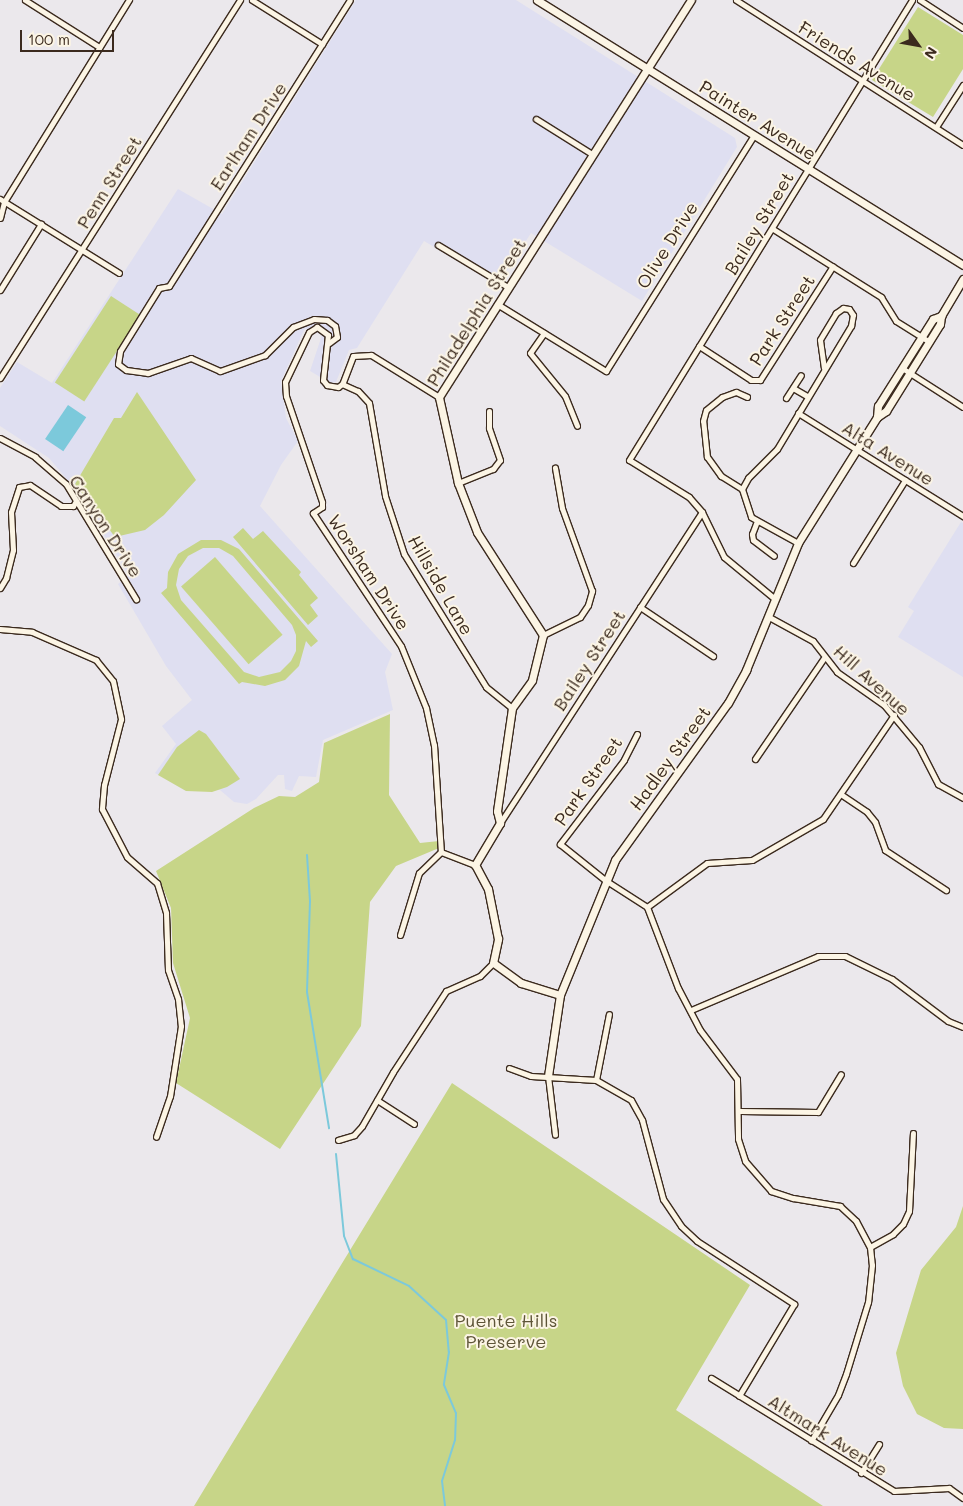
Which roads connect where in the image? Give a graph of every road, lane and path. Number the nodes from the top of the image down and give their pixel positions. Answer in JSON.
{"nodes":[{"id":1,"x":25,"y":0,"type":"edge"},
{"id":2,"x":129,"y":0,"type":"edge"},
{"id":3,"x":240,"y":0,"type":"edge"},
{"id":4,"x":252,"y":0,"type":"edge"},
{"id":5,"x":350,"y":0,"type":"edge"},
{"id":6,"x":537,"y":0,"type":"edge"},
{"id":7,"x":691,"y":0,"type":"edge"},
{"id":8,"x":736,"y":0,"type":"edge"},
{"id":9,"x":912,"y":0,"type":"edge"},
{"id":10,"x":920,"y":0,"type":"edge"},
{"id":11,"x":963,"y":28,"type":"edge"},
{"id":12,"x":322,"y":44,"type":"junction"},
{"id":13,"x":100,"y":47,"type":"junction"},
{"id":14,"x":648,"y":69,"type":"junction"},
{"id":15,"x":861,"y":80,"type":"junction"},
{"id":16,"x":963,"y":85,"type":"edge"},
{"id":17,"x":536,"y":119,"type":"dead end"},
{"id":18,"x":936,"y":127,"type":"junction"},
{"id":19,"x":754,"y":135,"type":"junction"},
{"id":20,"x":963,"y":145,"type":"edge"},
{"id":21,"x":592,"y":154,"type":"junction"},
{"id":22,"x":808,"y":168,"type":"junction"},
{"id":23,"x":2,"y":200,"type":"edge"},
{"id":24,"x":0,"y":218,"type":"edge"},
{"id":25,"x":41,"y":224,"type":"junction"},
{"id":26,"x":774,"y":228,"type":"junction"},
{"id":27,"x":438,"y":245,"type":"dead end"},
{"id":28,"x":83,"y":250,"type":"junction"},
{"id":29,"x":963,"y":265,"type":"edge"},
{"id":30,"x":833,"y":266,"type":"junction"},
{"id":31,"x":119,"y":273,"type":"dead end"},
{"id":32,"x":963,"y":279,"type":"edge"},
{"id":33,"x":508,"y":287,"type":"junction"},
{"id":34,"x":0,"y":290,"type":"edge"},
{"id":35,"x":497,"y":304,"type":"junction"},
{"id":36,"x":941,"y":316,"type":"junction"},
{"id":37,"x":544,"y":333,"type":"junction"},
{"id":38,"x":921,"y":338,"type":"junction"},
{"id":39,"x":929,"y":342,"type":"junction"},
{"id":40,"x":329,"y":343,"type":"junction"},
{"id":41,"x":699,"y":346,"type":"junction"},
{"id":42,"x":824,"y":368,"type":"junction"},
{"id":43,"x":902,"y":368,"type":"junction"},
{"id":44,"x":910,"y":372,"type":"junction"},
{"id":45,"x":801,"y":375,"type":"dead end"},
{"id":46,"x":0,"y":378,"type":"edge"},
{"id":47,"x":342,"y":384,"type":"junction"},
{"id":48,"x":793,"y":388,"type":"junction"},
{"id":49,"x":807,"y":396,"type":"junction"},
{"id":50,"x":438,"y":397,"type":"junction"},
{"id":51,"x":747,"y":397,"type":"dead end"},
{"id":52,"x":786,"y":398,"type":"dead end"},
{"id":53,"x":963,"y":407,"type":"edge"},
{"id":54,"x":489,"y":411,"type":"dead end"},
{"id":55,"x":798,"y":413,"type":"junction"},
{"id":56,"x":877,"y":417,"type":"junction"},
{"id":57,"x":577,"y":426,"type":"dead end"},
{"id":58,"x":0,"y":438,"type":"edge"},
{"id":59,"x":857,"y":450,"type":"junction"},
{"id":60,"x":555,"y":468,"type":"dead end"},
{"id":61,"x":905,"y":480,"type":"junction"},
{"id":62,"x":458,"y":483,"type":"junction"},
{"id":63,"x":742,"y":489,"type":"junction"},
{"id":64,"x":76,"y":501,"type":"junction"},
{"id":65,"x":702,"y":512,"type":"junction"},
{"id":66,"x":963,"y":516,"type":"edge"},
{"id":67,"x":757,"y":522,"type":"junction"},
{"id":68,"x":798,"y":543,"type":"junction"},
{"id":69,"x":774,"y":556,"type":"dead end"},
{"id":70,"x":853,"y":563,"type":"dead end"},
{"id":71,"x":0,"y":588,"type":"edge"},
{"id":72,"x":136,"y":599,"type":"dead end"},
{"id":73,"x":775,"y":599,"type":"junction"},
{"id":74,"x":640,"y":607,"type":"junction"},
{"id":75,"x":769,"y":617,"type":"junction"},
{"id":76,"x":0,"y":629,"type":"edge"},
{"id":77,"x":542,"y":635,"type":"junction"},
{"id":78,"x":713,"y":656,"type":"dead end"},
{"id":79,"x":824,"y":658,"type":"junction"},
{"id":80,"x":512,"y":708,"type":"junction"},
{"id":81,"x":894,"y":715,"type":"junction"},
{"id":82,"x":637,"y":734,"type":"dead end"},
{"id":83,"x":755,"y":759,"type":"dead end"},
{"id":84,"x":842,"y":795,"type":"junction"},
{"id":85,"x":963,"y":798,"type":"edge"},
{"id":86,"x":500,"y":823,"type":"junction"},
{"id":87,"x":441,"y":852,"type":"junction"},
{"id":88,"x":475,"y":865,"type":"junction"},
{"id":89,"x":605,"y":880,"type":"junction"},
{"id":90,"x":946,"y":890,"type":"dead end"},
{"id":91,"x":647,"y":907,"type":"junction"},
{"id":92,"x":400,"y":935,"type":"dead end"},
{"id":93,"x":493,"y":963,"type":"junction"},
{"id":94,"x":560,"y":995,"type":"junction"},
{"id":95,"x":691,"y":1010,"type":"junction"},
{"id":96,"x":609,"y":1014,"type":"dead end"},
{"id":97,"x":963,"y":1027,"type":"edge"},
{"id":98,"x":509,"y":1068,"type":"dead end"},
{"id":99,"x":841,"y":1074,"type":"dead end"},
{"id":100,"x":548,"y":1076,"type":"junction"},
{"id":101,"x":596,"y":1080,"type":"junction"},
{"id":102,"x":377,"y":1100,"type":"junction"},
{"id":103,"x":740,"y":1111,"type":"junction"},
{"id":104,"x":414,"y":1124,"type":"dead end"},
{"id":105,"x":913,"y":1133,"type":"dead end"},
{"id":106,"x":555,"y":1135,"type":"dead end"},
{"id":107,"x":156,"y":1137,"type":"dead end"},
{"id":108,"x":338,"y":1140,"type":"dead end"},
{"id":109,"x":870,"y":1247,"type":"junction"},
{"id":110,"x":711,"y":1378,"type":"dead end"},
{"id":111,"x":739,"y":1396,"type":"junction"},
{"id":112,"x":811,"y":1441,"type":"junction"},
{"id":113,"x":879,"y":1444,"type":"dead end"},
{"id":114,"x":861,"y":1473,"type":"junction"},
{"id":115,"x":963,"y":1498,"type":"edge"}],
"edges":[{"from":1,"to":13,"type":"street"},
{"from":2,"to":13,"type":"street"},
{"from":3,"to":28,"type":"street","name":"Penn Street"},
{"from":4,"to":12,"type":"street"},
{"from":5,"to":12,"type":"street","name":"Earlham Drive"},
{"from":6,"to":14,"type":"street","name":"Painter Avenue"},
{"from":7,"to":14,"type":"street","name":"Philadelphia Street"},
{"from":8,"to":15,"type":"street","name":"Friends Avenue"},
{"from":9,"to":15,"type":"street","name":"Bailey Street"},
{"from":10,"to":11,"type":"street"},
{"from":12,"to":40,"type":"street","name":"Earlham Drive"},
{"from":13,"to":23,"type":"street"},
{"from":14,"to":19,"type":"street","name":"Painter Avenue"},
{"from":14,"to":21,"type":"street","name":"Philadelphia Street"},
{"from":15,"to":18,"type":"street","name":"Friends Avenue"},
{"from":15,"to":22,"type":"street","name":"Bailey Street"},
{"from":16,"to":18,"type":"street"},
{"from":17,"to":21,"type":"street"},
{"from":18,"to":20,"type":"street","name":"Friends Avenue"},
{"from":19,"to":22,"type":"street","name":"Painter Avenue"},
{"from":19,"to":37,"type":"street","name":"Olive Drive"},
{"from":21,"to":33,"type":"street","name":"Philadelphia Street"},
{"from":22,"to":26,"type":"street","name":"Bailey Street"},
{"from":22,"to":29,"type":"street","name":"Painter Avenue"},
{"from":23,"to":24,"type":"street"},
{"from":23,"to":25,"type":"street"},
{"from":25,"to":28,"type":"street"},
{"from":25,"to":34,"type":"street"},
{"from":26,"to":30,"type":"street"},
{"from":26,"to":41,"type":"street","name":"Bailey Street"},
{"from":27,"to":33,"type":"street"},
{"from":28,"to":31,"type":"street"},
{"from":28,"to":46,"type":"street","name":"Penn Street"},
{"from":30,"to":38,"type":"street"},
{"from":30,"to":41,"type":"street","name":"Park Street"},
{"from":32,"to":36,"type":"street","name":"Hadley Street"},
{"from":33,"to":35,"type":"street","name":"Philadelphia Street"},
{"from":35,"to":37,"type":"street"},
{"from":35,"to":50,"type":"street","name":"Philadelphia Street"},
{"from":36,"to":38,"type":"street","name":"Hadley Street"},
{"from":36,"to":39,"type":"street","name":"Hadley Street"},
{"from":37,"to":57,"type":"street"},
{"from":38,"to":39,"type":"street"},
{"from":38,"to":43,"type":"street","name":"Hadley Street"},
{"from":39,"to":44,"type":"street","name":"Hadley Street"},
{"from":40,"to":47,"type":"street"},
{"from":40,"to":87,"type":"street","name":"Worsham Drive"},
{"from":41,"to":65,"type":"street","name":"Bailey Street"},
{"from":42,"to":42,"type":"street"},
{"from":42,"to":49,"type":"street"},
{"from":43,"to":44,"type":"street"},
{"from":43,"to":56,"type":"street","name":"Hadley Street"},
{"from":44,"to":53,"type":"street"},
{"from":44,"to":56,"type":"street","name":"Hadley Street"},
{"from":45,"to":48,"type":"street"},
{"from":47,"to":50,"type":"street"},
{"from":47,"to":80,"type":"street","name":"Hillside Lane"},
{"from":48,"to":49,"type":"street"},
{"from":48,"to":52,"type":"street"},
{"from":49,"to":55,"type":"street"},
{"from":50,"to":62,"type":"street","name":"Philadelphia Street"},
{"from":51,"to":63,"type":"street"},
{"from":54,"to":62,"type":"street"},
{"from":55,"to":59,"type":"street","name":"Alta Avenue"},
{"from":55,"to":63,"type":"street"},
{"from":56,"to":59,"type":"street","name":"Hadley Street"},
{"from":58,"to":64,"type":"street","name":"Canyon Drive"},
{"from":59,"to":61,"type":"street","name":"Alta Avenue"},
{"from":59,"to":68,"type":"street","name":"Hadley Street"},
{"from":60,"to":77,"type":"street"},
{"from":61,"to":66,"type":"street","name":"Alta Avenue"},
{"from":61,"to":70,"type":"street"},
{"from":62,"to":77,"type":"street","name":"Philadelphia Street"},
{"from":63,"to":67,"type":"street"},
{"from":64,"to":71,"type":"street"},
{"from":64,"to":72,"type":"street","name":"Canyon Drive"},
{"from":65,"to":73,"type":"street"},
{"from":65,"to":74,"type":"street","name":"Bailey Street"},
{"from":67,"to":68,"type":"street"},
{"from":67,"to":69,"type":"street"},
{"from":68,"to":73,"type":"street","name":"Hadley Street"},
{"from":73,"to":75,"type":"street","name":"Hadley Street"},
{"from":74,"to":78,"type":"street"},
{"from":74,"to":86,"type":"street","name":"Bailey Street"},
{"from":75,"to":79,"type":"street","name":"Hill Avenue"},
{"from":75,"to":89,"type":"street","name":"Hadley Street"},
{"from":76,"to":107,"type":"street"},
{"from":77,"to":80,"type":"street"},
{"from":79,"to":81,"type":"street","name":"Hill Avenue"},
{"from":79,"to":83,"type":"street"},
{"from":80,"to":86,"type":"street"},
{"from":81,"to":84,"type":"street"},
{"from":81,"to":85,"type":"street","name":"Hill Avenue"},
{"from":82,"to":89,"type":"street","name":"Park Street"},
{"from":84,"to":90,"type":"street"},
{"from":84,"to":91,"type":"street"},
{"from":86,"to":88,"type":"street"},
{"from":87,"to":88,"type":"street"},
{"from":87,"to":92,"type":"street"},
{"from":88,"to":93,"type":"street"},
{"from":89,"to":91,"type":"street"},
{"from":89,"to":94,"type":"street","name":"Hadley Street"},
{"from":91,"to":95,"type":"street"},
{"from":93,"to":94,"type":"street"},
{"from":93,"to":102,"type":"street"},
{"from":94,"to":100,"type":"street","name":"Hadley Street"},
{"from":95,"to":97,"type":"street"},
{"from":95,"to":103,"type":"street"},
{"from":96,"to":101,"type":"street"},
{"from":98,"to":100,"type":"street"},
{"from":99,"to":103,"type":"street"},
{"from":100,"to":101,"type":"street"},
{"from":100,"to":106,"type":"street","name":"Hadley Street"},
{"from":101,"to":111,"type":"street"},
{"from":102,"to":104,"type":"street"},
{"from":102,"to":108,"type":"street"},
{"from":103,"to":109,"type":"street"},
{"from":105,"to":109,"type":"street"},
{"from":109,"to":112,"type":"street"},
{"from":110,"to":111,"type":"street","name":"Altmark Avenue"},
{"from":111,"to":112,"type":"street","name":"Altmark Avenue"},
{"from":112,"to":114,"type":"street","name":"Altmark Avenue"},
{"from":113,"to":114,"type":"street"},
{"from":114,"to":115,"type":"street","name":"Altmark Avenue"}]}
